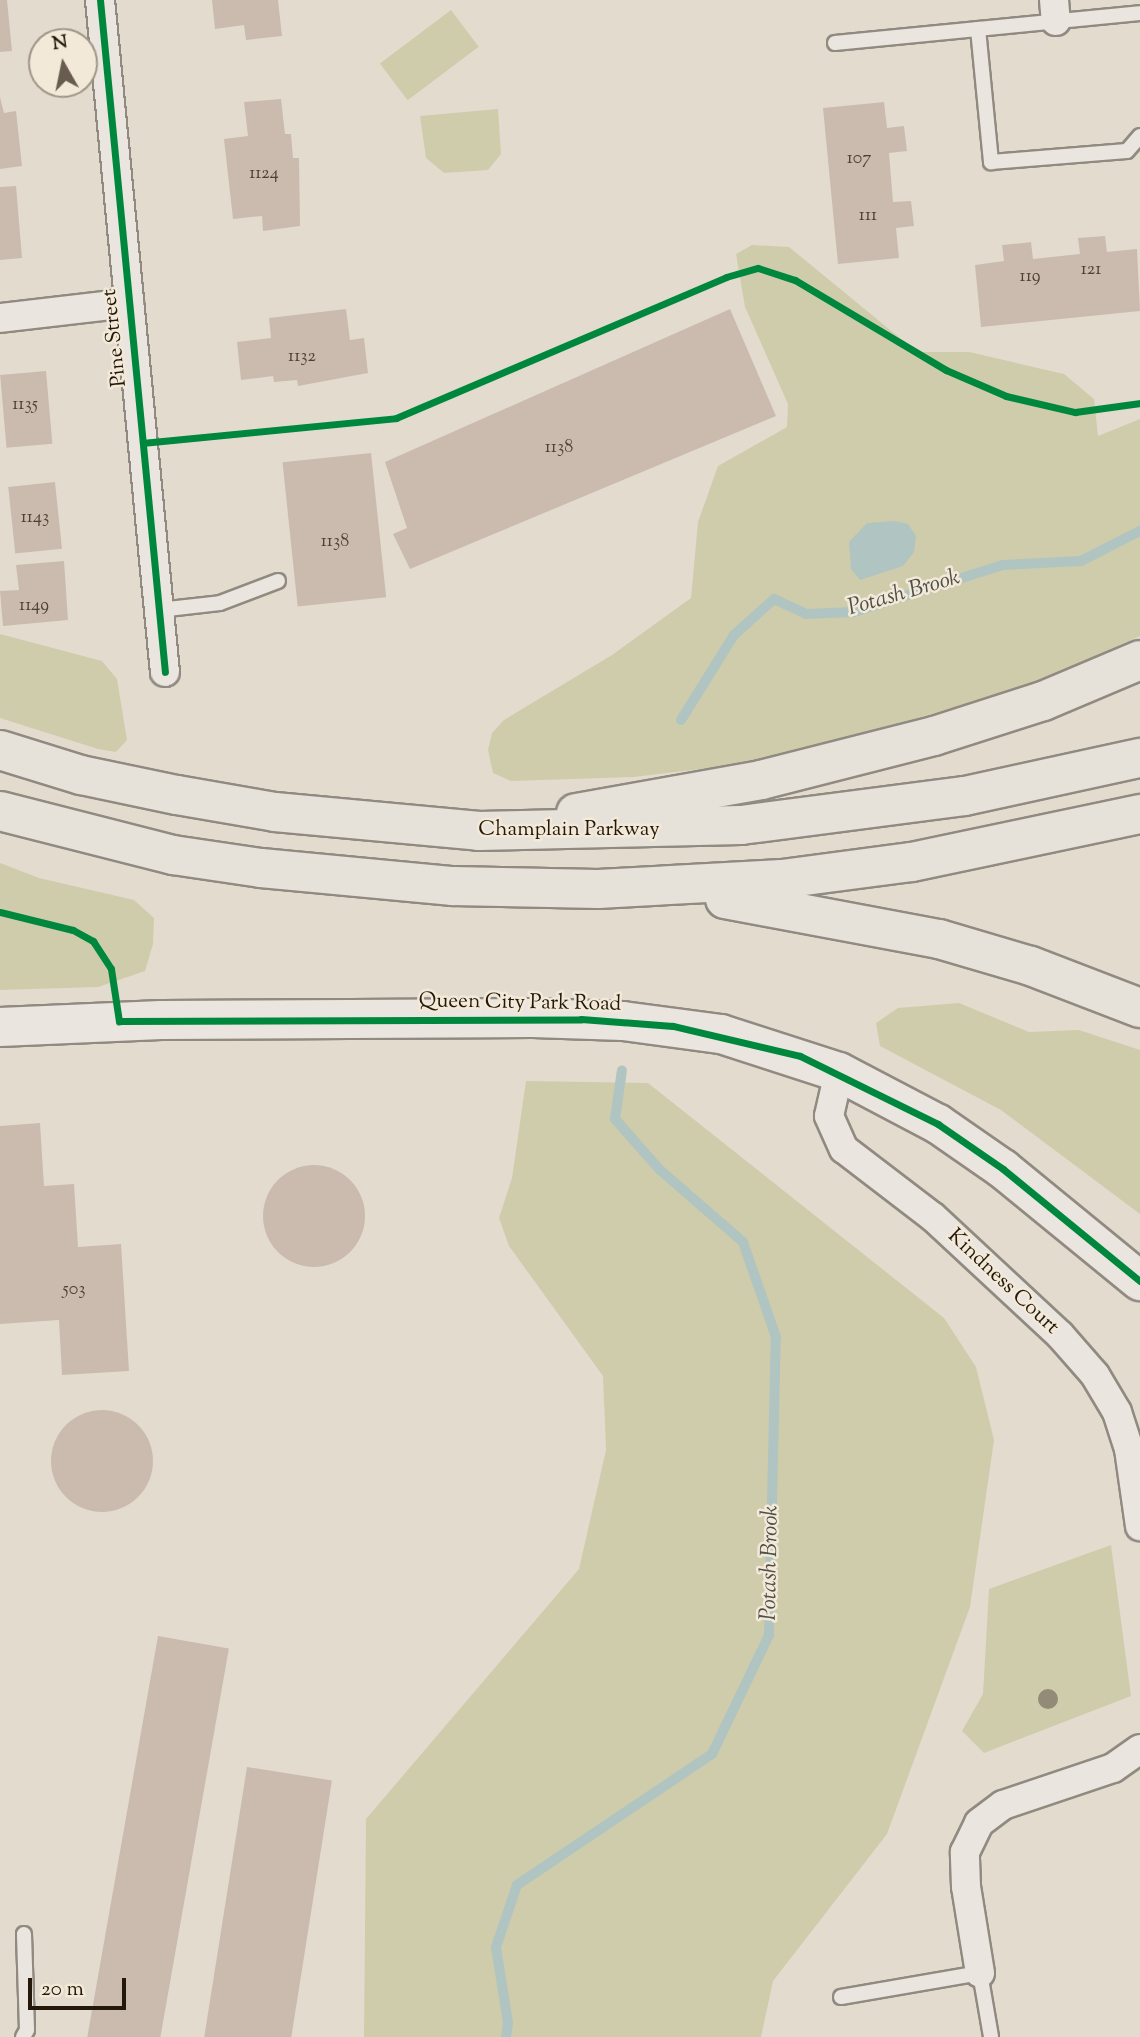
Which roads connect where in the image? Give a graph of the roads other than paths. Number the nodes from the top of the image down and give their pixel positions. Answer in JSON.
{"nodes":[{"id":1,"x":100,"y":0,"type":"edge"},
{"id":2,"x":1055,"y":11,"type":"edge"},
{"id":3,"x":1140,"y":13,"type":"edge"},
{"id":4,"x":978,"y":29,"type":"junction"},
{"id":5,"x":835,"y":43,"type":"dead end"},
{"id":6,"x":1140,"y":136,"type":"edge"},
{"id":7,"x":129,"y":303,"type":"junction"},
{"id":8,"x":0,"y":317,"type":"edge"},
{"id":9,"x":278,"y":581,"type":"dead end"},
{"id":10,"x":159,"y":610,"type":"junction"},
{"id":11,"x":1140,"y":660,"type":"edge"},
{"id":12,"x":165,"y":672,"type":"dead end"},
{"id":13,"x":0,"y":750,"type":"edge"},
{"id":14,"x":1140,"y":758,"type":"edge"},
{"id":15,"x":0,"y":811,"type":"edge"},
{"id":16,"x":1140,"y":814,"type":"edge"},
{"id":17,"x":479,"y":831,"type":"junction"},
{"id":18,"x":598,"y":889,"type":"junction"},
{"id":19,"x":1140,"y":1008,"type":"edge"},
{"id":20,"x":0,"y":1027,"type":"edge"},
{"id":21,"x":839,"y":1072,"type":"junction"},
{"id":22,"x":1140,"y":1281,"type":"edge"},
{"id":23,"x":1140,"y":1525,"type":"edge"},
{"id":24,"x":1140,"y":1749,"type":"edge"},
{"id":25,"x":24,"y":1934,"type":"dead end"},
{"id":26,"x":980,"y":1973,"type":"junction"},
{"id":27,"x":841,"y":1997,"type":"dead end"},
{"id":28,"x":23,"y":2037,"type":"edge"},
{"id":29,"x":991,"y":2037,"type":"edge"}],
"edges":[{"from":1,"to":7,"type":"street","name":"Pine Street"},
{"from":2,"to":3,"type":"lane"},
{"from":2,"to":4,"type":"lane"},
{"from":4,"to":5,"type":"lane"},
{"from":4,"to":6,"type":"lane"},
{"from":7,"to":8,"type":"street"},
{"from":7,"to":10,"type":"street","name":"Pine Street"},
{"from":9,"to":10,"type":"lane"},
{"from":10,"to":12,"type":"street","name":"Pine Street"},
{"from":11,"to":17,"type":"main road"},
{"from":13,"to":17,"type":"main road","name":"Champlain Parkway"},
{"from":14,"to":17,"type":"main road","name":"Champlain Parkway"},
{"from":15,"to":18,"type":"main road"},
{"from":16,"to":18,"type":"main road"},
{"from":18,"to":19,"type":"main road"},
{"from":20,"to":21,"type":"street","name":"Queen City Park Road"},
{"from":21,"to":22,"type":"street","name":"Queen City Park Road"},
{"from":21,"to":23,"type":"street","name":"Kindness Court"},
{"from":24,"to":26,"type":"street"},
{"from":25,"to":28,"type":"lane"},
{"from":26,"to":27,"type":"lane"},
{"from":26,"to":29,"type":"lane"}]}
